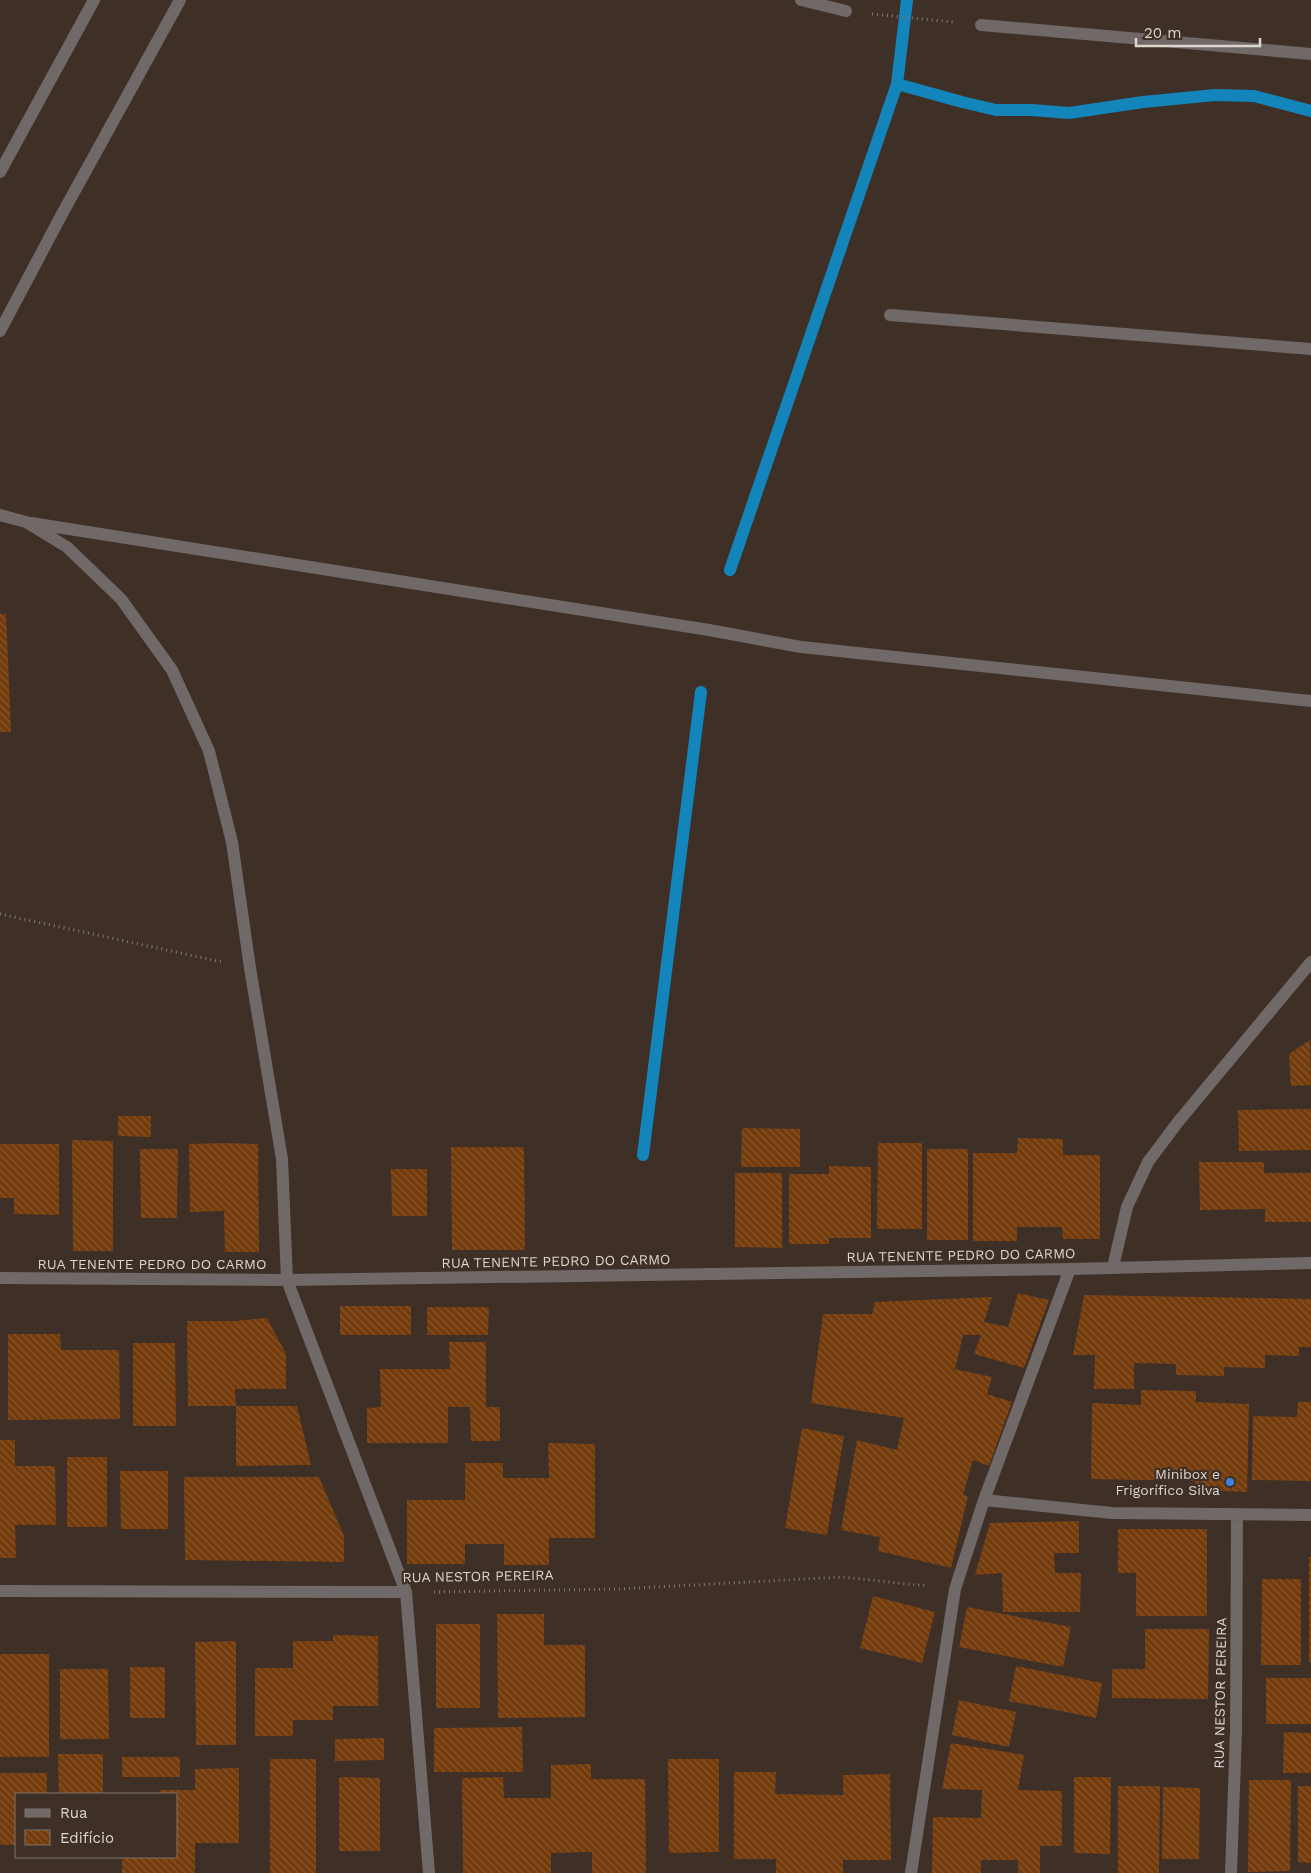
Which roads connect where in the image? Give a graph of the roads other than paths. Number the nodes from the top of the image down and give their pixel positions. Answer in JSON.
{"nodes":[{"id":1,"x":94,"y":0,"type":"edge"},
{"id":2,"x":180,"y":0,"type":"edge"},
{"id":3,"x":802,"y":0,"type":"edge"},
{"id":4,"x":846,"y":11,"type":"road end"},
{"id":5,"x":981,"y":25,"type":"road end"},
{"id":6,"x":1311,"y":54,"type":"edge"},
{"id":7,"x":0,"y":172,"type":"edge"},
{"id":8,"x":890,"y":315,"type":"dead end"},
{"id":9,"x":0,"y":332,"type":"edge"},
{"id":10,"x":1311,"y":348,"type":"edge"},
{"id":11,"x":0,"y":515,"type":"edge"},
{"id":12,"x":26,"y":522,"type":"junction"},
{"id":13,"x":1311,"y":701,"type":"edge"},
{"id":14,"x":1311,"y":962,"type":"edge"},
{"id":15,"x":1311,"y":1263,"type":"edge"},
{"id":16,"x":1113,"y":1267,"type":"junction"},
{"id":17,"x":1070,"y":1269,"type":"junction"},
{"id":18,"x":0,"y":1278,"type":"edge"},
{"id":19,"x":287,"y":1280,"type":"junction"},
{"id":20,"x":984,"y":1500,"type":"junction"},
{"id":21,"x":1237,"y":1514,"type":"junction"},
{"id":22,"x":1311,"y":1515,"type":"edge"},
{"id":23,"x":0,"y":1591,"type":"edge"},
{"id":24,"x":406,"y":1592,"type":"junction"},
{"id":25,"x":429,"y":1873,"type":"edge"},
{"id":26,"x":911,"y":1873,"type":"edge"},
{"id":27,"x":1231,"y":1873,"type":"edge"}],
"edges":[{"from":1,"to":7,"type":"street"},
{"from":2,"to":9,"type":"street"},
{"from":3,"to":4,"type":"street"},
{"from":5,"to":6,"type":"street"},
{"from":8,"to":10,"type":"street"},
{"from":11,"to":12,"type":"street"},
{"from":12,"to":13,"type":"street"},
{"from":12,"to":19,"type":"street"},
{"from":14,"to":16,"type":"street"},
{"from":15,"to":16,"type":"street","name":"RUA TENENTE PEDRO DO CARMO"},
{"from":16,"to":17,"type":"street","name":"RUA TENENTE PEDRO DO CARMO"},
{"from":17,"to":19,"type":"street","name":"RUA TENENTE PEDRO DO CARMO"},
{"from":17,"to":20,"type":"street"},
{"from":18,"to":19,"type":"street","name":"RUA TENENTE PEDRO DO CARMO"},
{"from":19,"to":24,"type":"street"},
{"from":20,"to":21,"type":"street"},
{"from":20,"to":26,"type":"street"},
{"from":21,"to":22,"type":"street"},
{"from":21,"to":27,"type":"street","name":"RUA NESTOR PEREIRA"},
{"from":23,"to":24,"type":"street","name":"RUA NESTOR PEREIRA"},
{"from":24,"to":25,"type":"street"}]}
